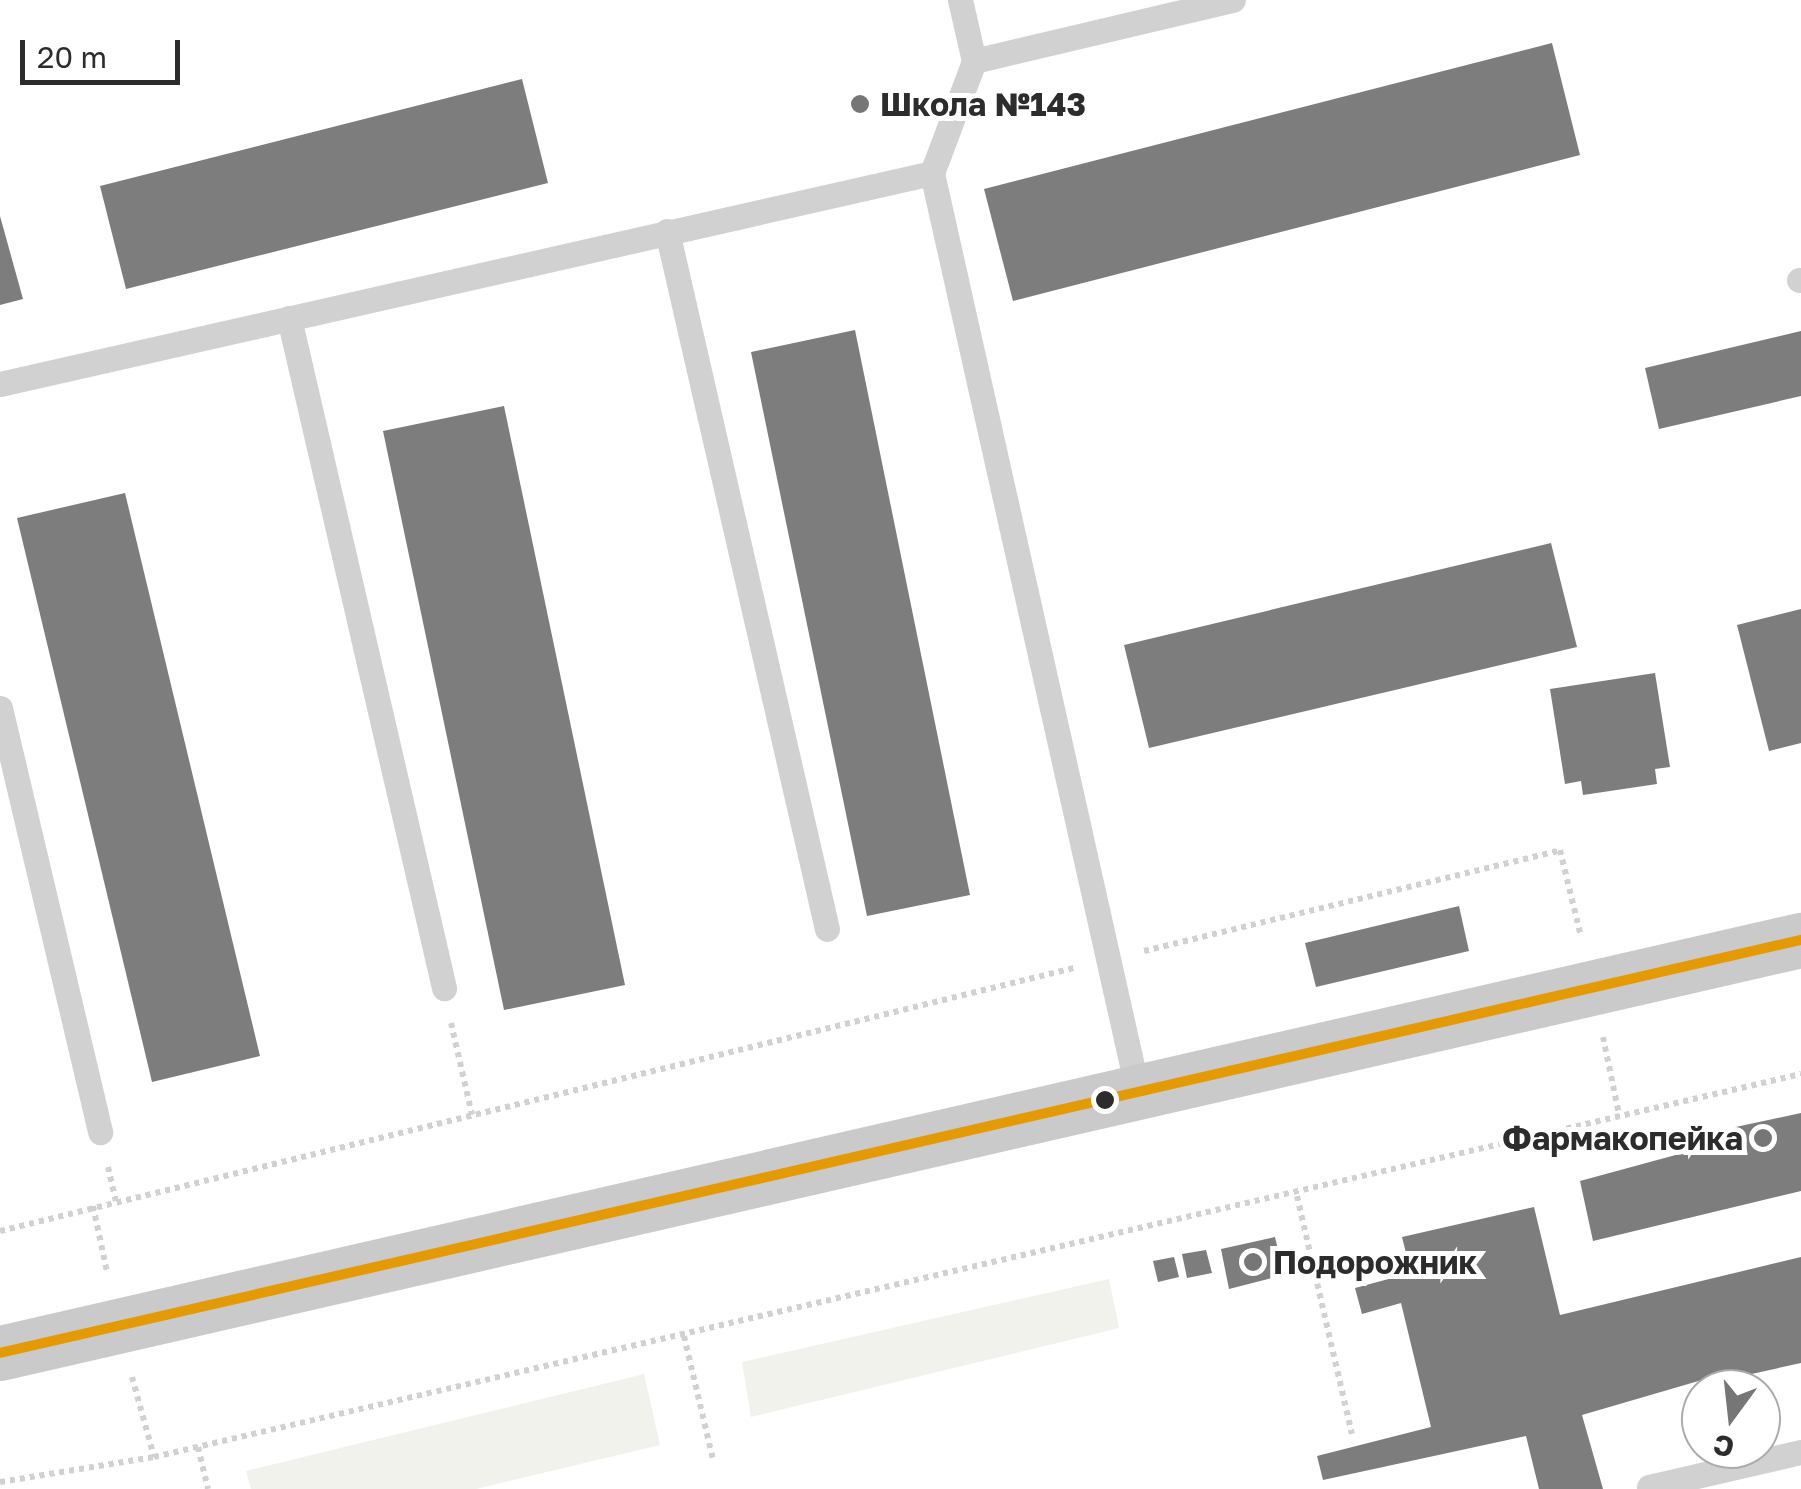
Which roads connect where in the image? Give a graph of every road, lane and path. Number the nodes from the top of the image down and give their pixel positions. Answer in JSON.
{"nodes":[{"id":1,"x":960,"y":0,"type":"edge"},
{"id":2,"x":1233,"y":0,"type":"edge"},
{"id":3,"x":974,"y":61,"type":"junction"},
{"id":4,"x":932,"y":172,"type":"junction"},
{"id":5,"x":667,"y":231,"type":"junction"},
{"id":6,"x":289,"y":318,"type":"junction"},
{"id":7,"x":0,"y":384,"type":"edge"},
{"id":8,"x":0,"y":708,"type":"edge"},
{"id":9,"x":1560,"y":850,"type":"dead end"},
{"id":10,"x":827,"y":930,"type":"dead end"},
{"id":11,"x":1801,"y":940,"type":"edge"},
{"id":12,"x":1106,"y":960,"type":"junction"},
{"id":13,"x":444,"y":988,"type":"joint"},
{"id":14,"x":1801,"y":1074,"type":"edge"},
{"id":15,"x":1138,"y":1092,"type":"junction"},
{"id":16,"x":472,"y":1114,"type":"junction"},
{"id":17,"x":100,"y":1132,"type":"dead end"},
{"id":18,"x":1297,"y":1196,"type":"junction"},
{"id":19,"x":0,"y":1231,"type":"edge"},
{"id":20,"x":684,"y":1336,"type":"junction"},
{"id":21,"x":0,"y":1353,"type":"edge"},
{"id":22,"x":1352,"y":1434,"type":"dead end"},
{"id":23,"x":198,"y":1447,"type":"junction"},
{"id":24,"x":1801,"y":1452,"type":"edge"},
{"id":25,"x":712,"y":1460,"type":"dead end"},
{"id":26,"x":0,"y":1482,"type":"edge"},
{"id":27,"x":1650,"y":1487,"type":"edge"},
{"id":28,"x":208,"y":1489,"type":"edge"}],
"edges":[{"from":1,"to":3,"type":"lane"},
{"from":2,"to":3,"type":"lane"},
{"from":3,"to":4,"type":"lane"},
{"from":4,"to":5,"type":"lane"},
{"from":4,"to":12,"type":"lane"},
{"from":5,"to":6,"type":"lane"},
{"from":5,"to":10,"type":"lane"},
{"from":6,"to":7,"type":"lane"},
{"from":6,"to":13,"type":"lane"},
{"from":8,"to":17,"type":"lane"},
{"from":9,"to":12,"type":"path"},
{"from":11,"to":15,"type":"street"},
{"from":12,"to":15,"type":"lane"},
{"from":12,"to":16,"type":"path"},
{"from":13,"to":16,"type":"path"},
{"from":14,"to":18,"type":"path"},
{"from":15,"to":21,"type":"street"},
{"from":16,"to":19,"type":"path"},
{"from":18,"to":20,"type":"path"},
{"from":18,"to":22,"type":"path"},
{"from":20,"to":23,"type":"path"},
{"from":20,"to":25,"type":"path"},
{"from":23,"to":26,"type":"path"},
{"from":23,"to":28,"type":"path"},
{"from":24,"to":27,"type":"lane"}]}
